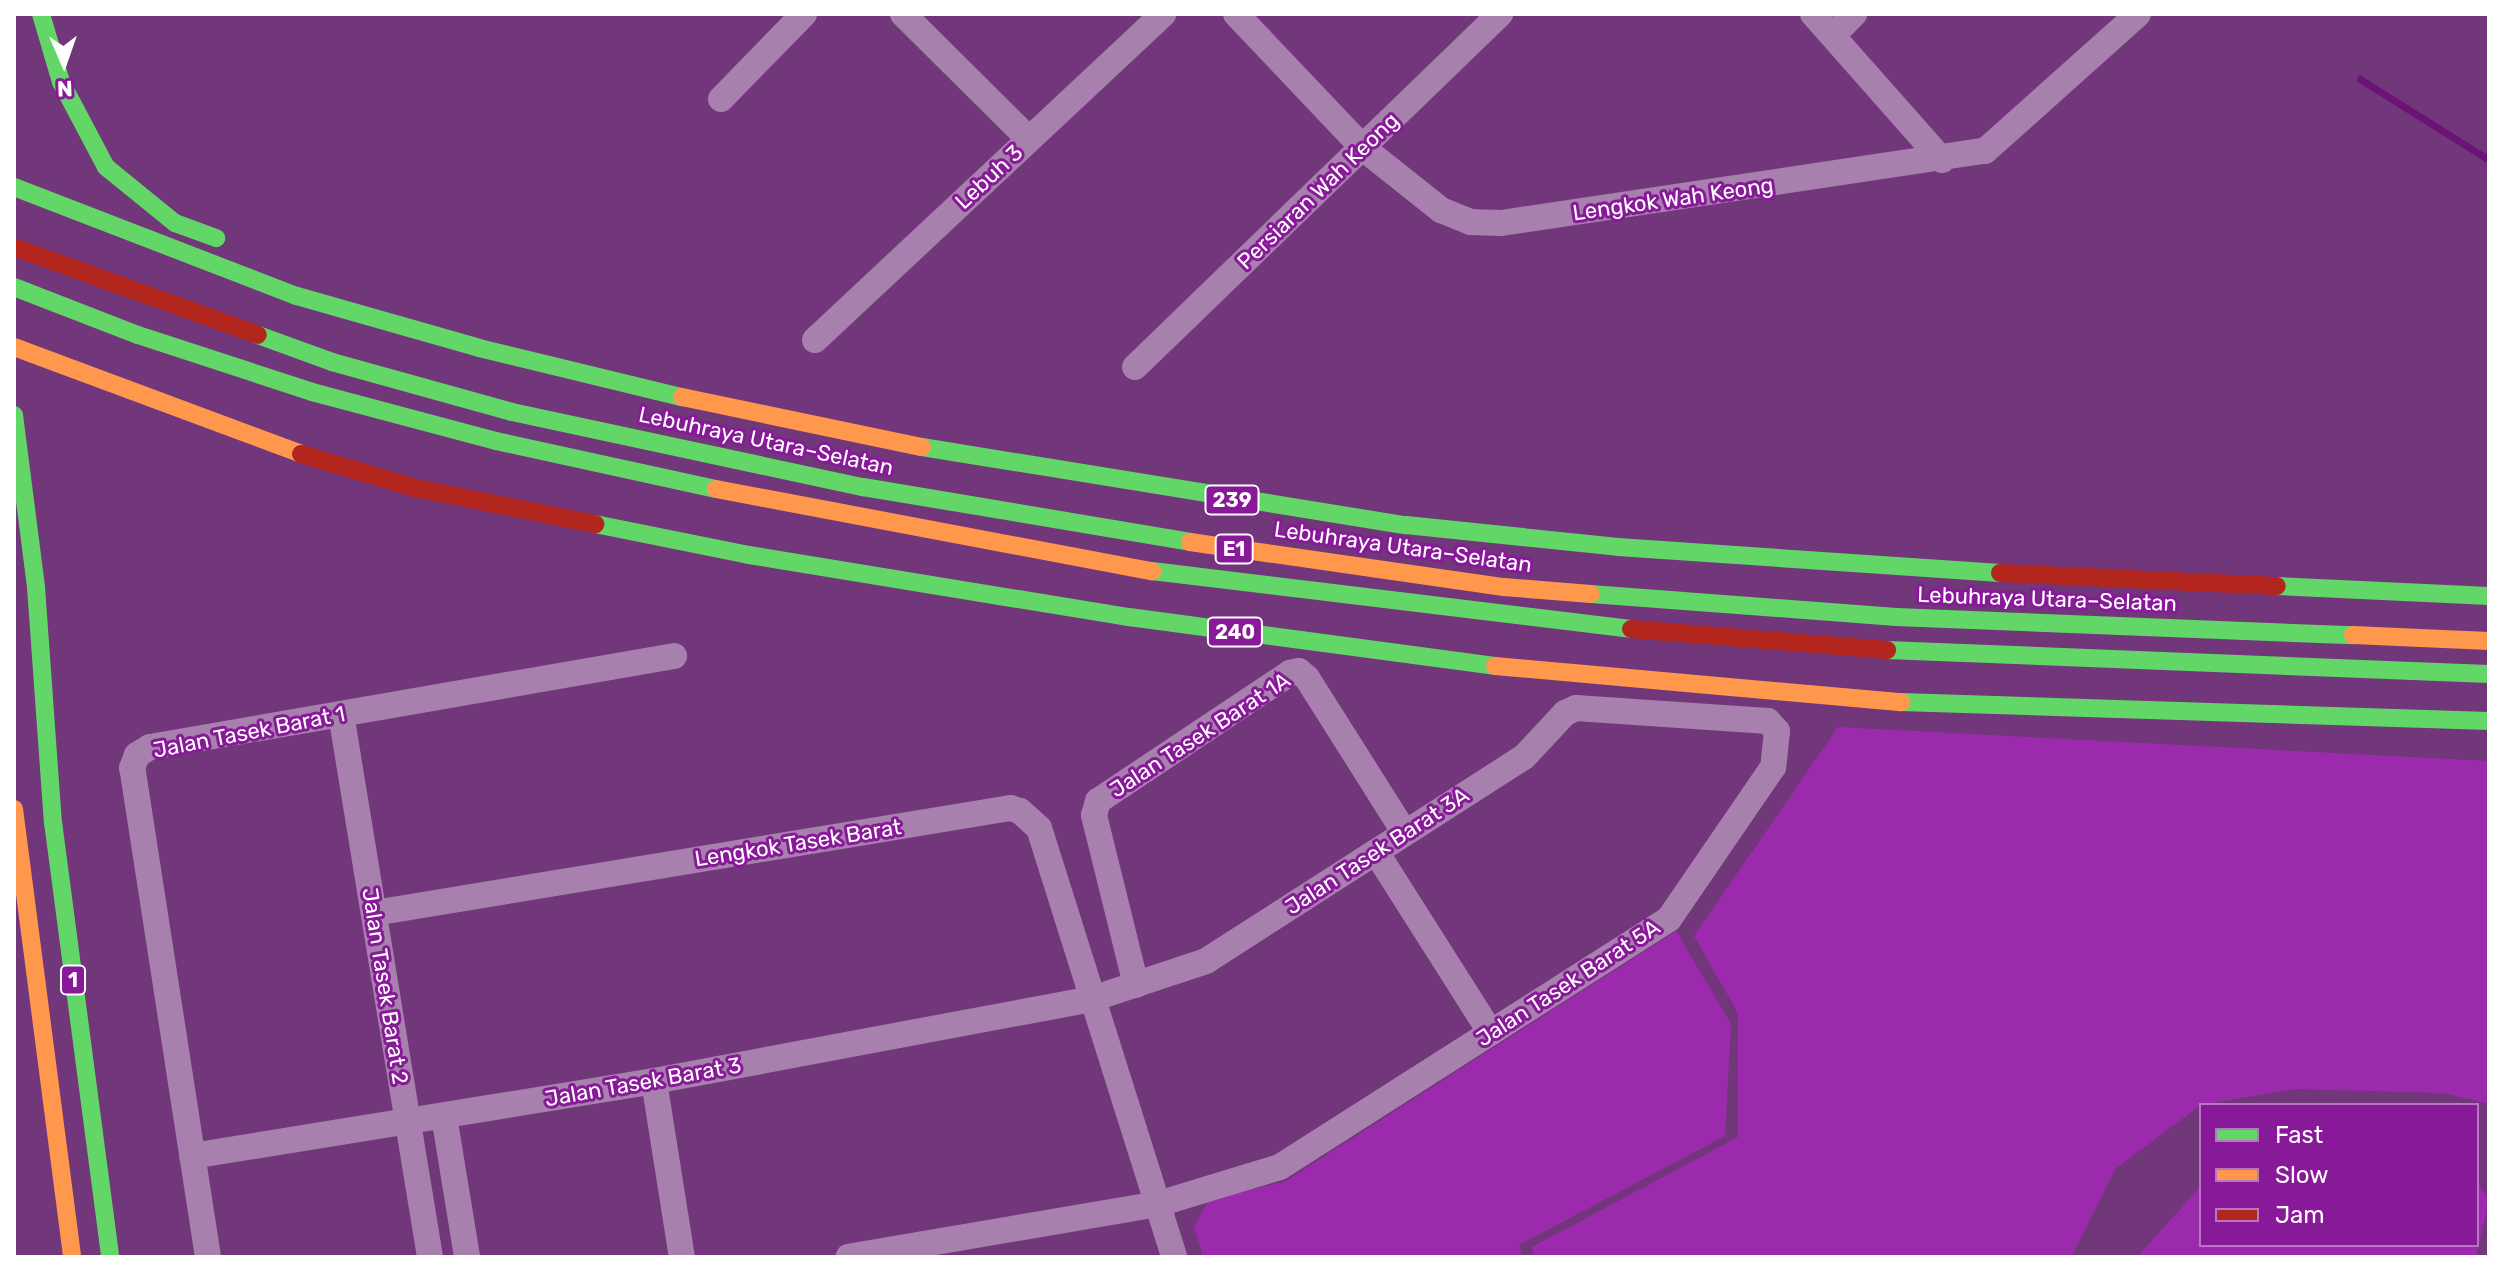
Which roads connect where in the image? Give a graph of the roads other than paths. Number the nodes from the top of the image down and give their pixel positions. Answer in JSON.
{"nodes":[{"id":1,"x":41,"y":14,"type":"edge"},
{"id":2,"x":804,"y":14,"type":"edge"},
{"id":3,"x":903,"y":14,"type":"edge"},
{"id":4,"x":1163,"y":14,"type":"edge"},
{"id":5,"x":1236,"y":14,"type":"edge"},
{"id":6,"x":1500,"y":14,"type":"edge"},
{"id":7,"x":1813,"y":14,"type":"edge"},
{"id":8,"x":1854,"y":14,"type":"edge"},
{"id":9,"x":2138,"y":14,"type":"edge"},
{"id":10,"x":1833,"y":35,"type":"junction"},
{"id":11,"x":721,"y":99,"type":"dead end"},
{"id":12,"x":1029,"y":139,"type":"junction"},
{"id":13,"x":1363,"y":148,"type":"junction"},
{"id":14,"x":1942,"y":160,"type":"junction"},
{"id":15,"x":14,"y":187,"type":"edge"},
{"id":16,"x":234,"y":245,"type":"dead end"},
{"id":17,"x":14,"y":247,"type":"edge"},
{"id":18,"x":336,"y":286,"type":"dead end"},
{"id":19,"x":14,"y":287,"type":"edge"},
{"id":20,"x":815,"y":340,"type":"dead end"},
{"id":21,"x":14,"y":347,"type":"edge"},
{"id":22,"x":479,"y":348,"type":"junction"},
{"id":23,"x":1135,"y":367,"type":"dead end"},
{"id":24,"x":14,"y":415,"type":"edge"},
{"id":25,"x":14,"y":551,"type":"edge"},
{"id":26,"x":2489,"y":596,"type":"edge"},
{"id":27,"x":17,"y":603,"type":"dead end"},
{"id":28,"x":18,"y":639,"type":"dead end"},
{"id":29,"x":2489,"y":641,"type":"edge"},
{"id":30,"x":674,"y":656,"type":"dead end"},
{"id":31,"x":2489,"y":674,"type":"edge"},
{"id":32,"x":44,"y":701,"type":"junction"},
{"id":33,"x":1653,"y":713,"type":"joint"},
{"id":34,"x":341,"y":714,"type":"junction"},
{"id":35,"x":2489,"y":721,"type":"edge"},
{"id":36,"x":14,"y":809,"type":"edge"},
{"id":37,"x":16,"y":830,"type":"edge"},
{"id":38,"x":1405,"y":833,"type":"junction"},
{"id":39,"x":1376,"y":852,"type":"junction"},
{"id":40,"x":374,"y":913,"type":"junction"},
{"id":41,"x":1136,"y":985,"type":"junction"},
{"id":42,"x":1092,"y":999,"type":"junction"},
{"id":43,"x":1491,"y":1033,"type":"junction"},
{"id":44,"x":654,"y":1081,"type":"junction"},
{"id":45,"x":444,"y":1116,"type":"junction"},
{"id":46,"x":408,"y":1122,"type":"junction"},
{"id":47,"x":192,"y":1156,"type":"junction"},
{"id":48,"x":1158,"y":1204,"type":"junction"},
{"id":49,"x":902,"y":1253,"type":"edge"},
{"id":50,"x":72,"y":1257,"type":"edge"},
{"id":51,"x":110,"y":1257,"type":"edge"},
{"id":52,"x":208,"y":1257,"type":"edge"},
{"id":53,"x":430,"y":1257,"type":"edge"},
{"id":54,"x":467,"y":1257,"type":"edge"},
{"id":55,"x":682,"y":1257,"type":"edge"},
{"id":56,"x":849,"y":1257,"type":"edge"},
{"id":57,"x":1174,"y":1257,"type":"edge"}],
"edges":[{"from":1,"to":16,"type":"main road"},
{"from":2,"to":11,"type":"street"},
{"from":3,"to":12,"type":"street"},
{"from":4,"to":12,"type":"street","name":"Lebuh 3"},
{"from":5,"to":13,"type":"street","name":"Lengkok Wah Keong"},
{"from":6,"to":13,"type":"street","name":"Persiaran Wah Keong"},
{"from":7,"to":10,"type":"street"},
{"from":8,"to":10,"type":"street"},
{"from":9,"to":14,"type":"street","name":"Lengkok Wah Keong"},
{"from":10,"to":14,"type":"street"},
{"from":12,"to":20,"type":"street","name":"Lebuh 3"},
{"from":13,"to":14,"type":"street","name":"Lengkok Wah Keong"},
{"from":13,"to":23,"type":"street","name":"Persiaran Wah Keong"},
{"from":15,"to":22,"type":"main road","number":"239"},
{"from":17,"to":29,"type":"main road","name":"Lebuhraya Utara–Selatan","number":"E1"},
{"from":18,"to":22,"type":"main road"},
{"from":19,"to":31,"type":"main road","number":"E1"},
{"from":21,"to":35,"type":"main road","number":"240"},
{"from":22,"to":26,"type":"main road","number":"239"},
{"from":24,"to":32,"type":"main road","number":"1"},
{"from":25,"to":27,"type":"main road"},
{"from":28,"to":32,"type":"main road"},
{"from":30,"to":34,"type":"street","name":"Jalan Tasek Barat 1"},
{"from":32,"to":51,"type":"main road","number":"1"},
{"from":33,"to":38,"type":"street","name":"Jalan Tasek Barat 3A"},
{"from":33,"to":43,"type":"street","name":"Jalan Tasek Barat 5A"},
{"from":34,"to":40,"type":"street","name":"Jalan Tasek Barat 2"},
{"from":34,"to":47,"type":"street","name":"Jalan Tasek Barat 1"},
{"from":36,"to":37,"type":"main road","number":"1"},
{"from":37,"to":50,"type":"main road","number":"1"},
{"from":38,"to":39,"type":"street","name":"Jalan Tasek Barat 3A"},
{"from":38,"to":41,"type":"street","name":"Jalan Tasek Barat 1A"},
{"from":39,"to":41,"type":"street","name":"Jalan Tasek Barat 3A"},
{"from":39,"to":43,"type":"street"},
{"from":40,"to":42,"type":"street","name":"Lengkok Tasek Barat"},
{"from":40,"to":46,"type":"street","name":"Jalan Tasek Barat 2"},
{"from":41,"to":42,"type":"street","name":"Jalan Tasek Barat 3A"},
{"from":42,"to":44,"type":"street","name":"Jalan Tasek Barat 3"},
{"from":42,"to":48,"type":"street","name":"Lengkok Tasek Barat"},
{"from":43,"to":48,"type":"street","name":"Jalan Tasek Barat 5A"},
{"from":44,"to":45,"type":"street","name":"Jalan Tasek Barat 3"},
{"from":44,"to":55,"type":"street"},
{"from":45,"to":46,"type":"street","name":"Jalan Tasek Barat 3"},
{"from":45,"to":54,"type":"street"},
{"from":46,"to":47,"type":"street","name":"Jalan Tasek Barat 3"},
{"from":46,"to":53,"type":"street","name":"Jalan Tasek Barat 2"},
{"from":47,"to":52,"type":"street","name":"Jalan Tasek Barat 1"},
{"from":48,"to":49,"type":"street","name":"Jalan Tasek Barat 5A"},
{"from":48,"to":57,"type":"street","name":"Lengkok Tasek Barat"},
{"from":49,"to":56,"type":"street","name":"Jalan Tasek Barat 5A"}]}
